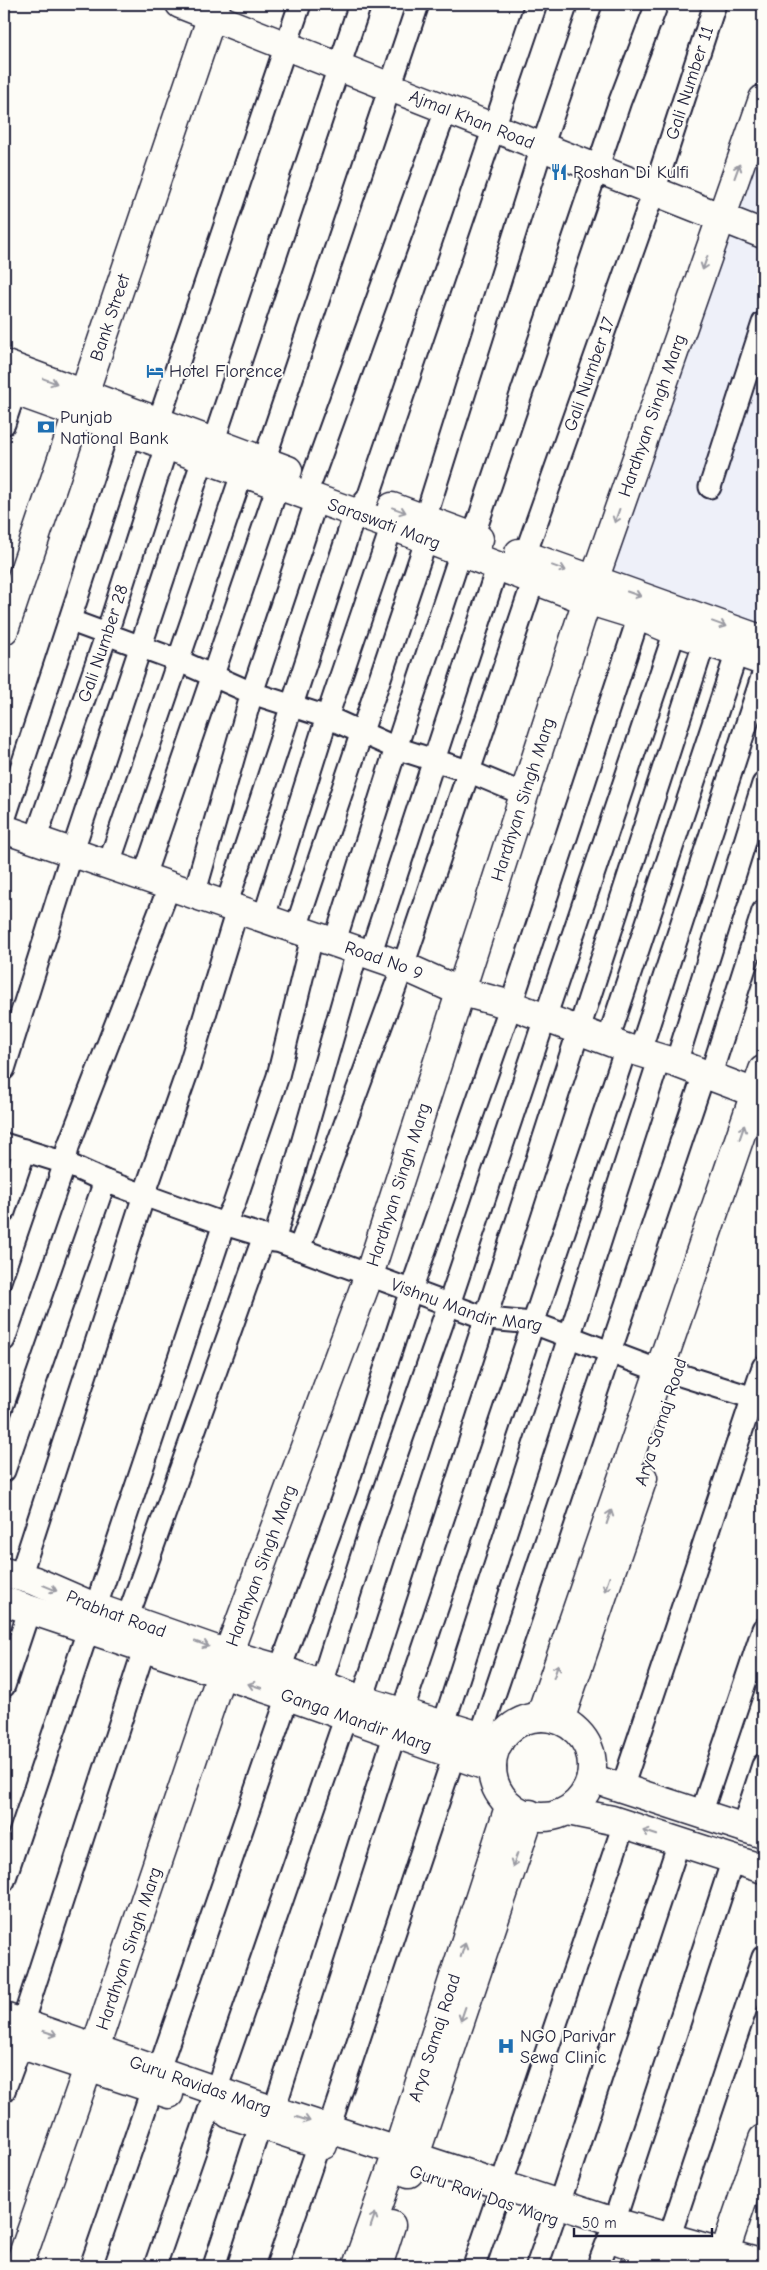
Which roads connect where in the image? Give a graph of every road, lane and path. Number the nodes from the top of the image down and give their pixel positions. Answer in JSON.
{"nodes":[{"id":1,"x":180,"y":4,"type":"edge"},
{"id":2,"x":300,"y":4,"type":"edge"},
{"id":3,"x":360,"y":4,"type":"edge"},
{"id":4,"x":418,"y":4,"type":"edge"},
{"id":5,"x":536,"y":4,"type":"edge"},
{"id":6,"x":591,"y":4,"type":"edge"},
{"id":7,"x":657,"y":4,"type":"edge"},
{"id":8,"x":715,"y":4,"type":"edge"},
{"id":9,"x":214,"y":10,"type":"edge"},
{"id":10,"x":287,"y":46,"type":"junction"},
{"id":11,"x":340,"y":68,"type":"junction"},
{"id":12,"x":388,"y":86,"type":"junction"},
{"id":13,"x":763,"y":99,"type":"edge"},
{"id":14,"x":446,"y":110,"type":"junction"},
{"id":15,"x":495,"y":129,"type":"junction"},
{"id":16,"x":542,"y":147,"type":"junction"},
{"id":17,"x":598,"y":166,"type":"junction"},
{"id":18,"x":654,"y":191,"type":"junction"},
{"id":19,"x":721,"y":217,"type":"junction"},
{"id":20,"x":763,"y":234,"type":"edge"},
{"id":21,"x":763,"y":323,"type":"edge"},
{"id":22,"x":4,"y":364,"type":"edge"},
{"id":23,"x":10,"y":389,"type":"edge"},
{"id":24,"x":79,"y":403,"type":"junction"},
{"id":25,"x":4,"y":424,"type":"edge"},
{"id":26,"x":132,"y":433,"type":"junction"},
{"id":27,"x":163,"y":434,"type":"junction"},
{"id":28,"x":208,"y":451,"type":"junction"},
{"id":29,"x":253,"y":468,"type":"junction"},
{"id":30,"x":278,"y":485,"type":"junction"},
{"id":31,"x":710,"y":487,"type":"dead end"},
{"id":32,"x":314,"y":489,"type":"junction"},
{"id":33,"x":362,"y":506,"type":"junction"},
{"id":34,"x":392,"y":526,"type":"junction"},
{"id":35,"x":426,"y":530,"type":"junction"},
{"id":36,"x":467,"y":544,"type":"junction"},
{"id":37,"x":498,"y":565,"type":"junction"},
{"id":38,"x":530,"y":567,"type":"junction"},
{"id":39,"x":590,"y":590,"type":"junction"},
{"id":40,"x":639,"y":616,"type":"junction"},
{"id":41,"x":71,"y":621,"type":"junction"},
{"id":42,"x":4,"y":630,"type":"edge"},
{"id":43,"x":675,"y":632,"type":"junction"},
{"id":44,"x":106,"y":636,"type":"junction"},
{"id":45,"x":705,"y":640,"type":"junction"},
{"id":46,"x":763,"y":640,"type":"edge"},
{"id":47,"x":141,"y":647,"type":"junction"},
{"id":48,"x":737,"y":652,"type":"junction"},
{"id":49,"x":177,"y":660,"type":"junction"},
{"id":50,"x":763,"y":661,"type":"edge"},
{"id":51,"x":763,"y":674,"type":"edge"},
{"id":52,"x":213,"y":676,"type":"junction"},
{"id":53,"x":252,"y":693,"type":"junction"},
{"id":54,"x":292,"y":706,"type":"junction"},
{"id":55,"x":327,"y":717,"type":"junction"},
{"id":56,"x":363,"y":733,"type":"junction"},
{"id":57,"x":396,"y":748,"type":"junction"},
{"id":58,"x":432,"y":760,"type":"junction"},
{"id":59,"x":468,"y":771,"type":"junction"},
{"id":60,"x":763,"y":784,"type":"edge"},
{"id":61,"x":523,"y":794,"type":"junction"},
{"id":62,"x":4,"y":820,"type":"edge"},
{"id":63,"x":4,"y":829,"type":"edge"},
{"id":64,"x":35,"y":840,"type":"junction"},
{"id":65,"x":72,"y":853,"type":"junction"},
{"id":66,"x":108,"y":866,"type":"junction"},
{"id":67,"x":144,"y":876,"type":"junction"},
{"id":68,"x":182,"y":890,"type":"junction"},
{"id":69,"x":232,"y":908,"type":"junction"},
{"id":70,"x":763,"y":911,"type":"edge"},
{"id":71,"x":263,"y":920,"type":"junction"},
{"id":72,"x":334,"y":944,"type":"junction"},
{"id":73,"x":403,"y":966,"type":"junction"},
{"id":74,"x":459,"y":990,"type":"junction"},
{"id":75,"x":511,"y":1005,"type":"junction"},
{"id":76,"x":544,"y":1018,"type":"junction"},
{"id":77,"x":580,"y":1030,"type":"junction"},
{"id":78,"x":642,"y":1052,"type":"junction"},
{"id":79,"x":4,"y":1069,"type":"edge"},
{"id":80,"x":707,"y":1075,"type":"junction"},
{"id":81,"x":761,"y":1086,"type":"edge"},
{"id":82,"x":763,"y":1124,"type":"edge"},
{"id":83,"x":4,"y":1144,"type":"edge"},
{"id":84,"x":24,"y":1150,"type":"junction"},
{"id":85,"x":65,"y":1163,"type":"junction"},
{"id":86,"x":105,"y":1181,"type":"junction"},
{"id":87,"x":144,"y":1194,"type":"junction"},
{"id":88,"x":4,"y":1212,"type":"edge"},
{"id":89,"x":224,"y":1224,"type":"junction"},
{"id":90,"x":269,"y":1238,"type":"junction"},
{"id":91,"x":299,"y":1249,"type":"junction"},
{"id":92,"x":369,"y":1275,"type":"junction"},
{"id":93,"x":411,"y":1290,"type":"junction"},
{"id":94,"x":449,"y":1304,"type":"junction"},
{"id":95,"x":488,"y":1319,"type":"junction"},
{"id":96,"x":534,"y":1322,"type":"junction"},
{"id":97,"x":569,"y":1336,"type":"junction"},
{"id":98,"x":4,"y":1340,"type":"edge"},
{"id":99,"x":611,"y":1351,"type":"junction"},
{"id":100,"x":763,"y":1367,"type":"edge"},
{"id":101,"x":668,"y":1373,"type":"junction"},
{"id":102,"x":758,"y":1400,"type":"edge"},
{"id":103,"x":4,"y":1471,"type":"edge"},
{"id":104,"x":12,"y":1574,"type":"edge"},
{"id":105,"x":4,"y":1602,"type":"edge"},
{"id":106,"x":29,"y":1610,"type":"junction"},
{"id":107,"x":93,"y":1618,"type":"junction"},
{"id":108,"x":763,"y":1629,"type":"edge"},
{"id":109,"x":140,"y":1631,"type":"junction"},
{"id":110,"x":225,"y":1664,"type":"junction"},
{"id":111,"x":280,"y":1669,"type":"junction"},
{"id":112,"x":321,"y":1684,"type":"junction"},
{"id":113,"x":4,"y":1686,"type":"edge"},
{"id":114,"x":288,"y":1696,"type":"junction"},
{"id":115,"x":354,"y":1708,"type":"junction"},
{"id":116,"x":550,"y":1719,"type":"junction"},
{"id":117,"x":398,"y":1723,"type":"junction"},
{"id":118,"x":443,"y":1726,"type":"junction"},
{"id":119,"x":489,"y":1740,"type":"junction"},
{"id":120,"x":454,"y":1755,"type":"junction"},
{"id":121,"x":763,"y":1765,"type":"edge"},
{"id":122,"x":492,"y":1768,"type":"junction"},
{"id":123,"x":592,"y":1778,"type":"junction"},
{"id":124,"x":622,"y":1788,"type":"junction"},
{"id":125,"x":520,"y":1811,"type":"junction"},
{"id":126,"x":568,"y":1811,"type":"junction"},
{"id":127,"x":701,"y":1814,"type":"junction"},
{"id":128,"x":624,"y":1824,"type":"junction"},
{"id":129,"x":753,"y":1830,"type":"edge"},
{"id":130,"x":679,"y":1842,"type":"junction"},
{"id":131,"x":733,"y":1858,"type":"junction"},
{"id":132,"x":763,"y":1869,"type":"edge"},
{"id":133,"x":4,"y":1881,"type":"edge"},
{"id":134,"x":763,"y":1957,"type":"edge"},
{"id":135,"x":13,"y":2031,"type":"edge"},
{"id":136,"x":92,"y":2058,"type":"junction"},
{"id":137,"x":154,"y":2080,"type":"junction"},
{"id":138,"x":4,"y":2091,"type":"edge"},
{"id":139,"x":214,"y":2100,"type":"junction"},
{"id":140,"x":267,"y":2118,"type":"junction"},
{"id":141,"x":324,"y":2136,"type":"junction"},
{"id":142,"x":763,"y":2139,"type":"edge"},
{"id":143,"x":404,"y":2161,"type":"junction"},
{"id":144,"x":499,"y":2192,"type":"junction"},
{"id":145,"x":556,"y":2212,"type":"junction"},
{"id":146,"x":612,"y":2230,"type":"junction"},
{"id":147,"x":665,"y":2254,"type":"edge"},
{"id":148,"x":722,"y":2259,"type":"edge"},
{"id":149,"x":763,"y":2264,"type":"edge"},
{"id":150,"x":18,"y":2266,"type":"edge"},
{"id":151,"x":91,"y":2266,"type":"edge"},
{"id":152,"x":155,"y":2266,"type":"edge"},
{"id":153,"x":214,"y":2266,"type":"edge"},
{"id":154,"x":277,"y":2266,"type":"edge"},
{"id":155,"x":357,"y":2266,"type":"edge"},
{"id":156,"x":378,"y":2266,"type":"edge"},
{"id":157,"x":474,"y":2266,"type":"edge"},
{"id":158,"x":537,"y":2266,"type":"edge"},
{"id":159,"x":598,"y":2266,"type":"edge"},
{"id":160,"x":690,"y":2266,"type":"edge"}],
"edges":[{"from":1,"to":9,"type":"street","name":"Ajmal Khan Road"},
{"from":2,"to":10,"type":"street","name":"Gali Number 28"},
{"from":3,"to":11,"type":"street"},
{"from":4,"to":12,"type":"street"},
{"from":5,"to":15,"type":"street"},
{"from":6,"to":16,"type":"street"},
{"from":7,"to":17,"type":"street"},
{"from":8,"to":18,"type":"street","name":"Gali Number 11"},
{"from":9,"to":10,"type":"street","name":"Ajmal Khan Road"},
{"from":9,"to":24,"type":"street","name":"Bank Street"},
{"from":10,"to":11,"type":"street","name":"Ajmal Khan Road"},
{"from":10,"to":27,"type":"street","name":"Gali Number 28"},
{"from":11,"to":12,"type":"street","name":"Ajmal Khan Road"},
{"from":11,"to":28,"type":"street"},
{"from":12,"to":14,"type":"street","name":"Ajmal Khan Road"},
{"from":12,"to":29,"type":"street"},
{"from":19,"to":13,"type":"street","name":"Hardhyan Singh Marg","one_way":true},
{"from":14,"to":15,"type":"street","name":"Ajmal Khan Road"},
{"from":14,"to":32,"type":"street"},
{"from":15,"to":16,"type":"street","name":"Ajmal Khan Road"},
{"from":15,"to":33,"type":"street"},
{"from":16,"to":17,"type":"street","name":"Ajmal Khan Road"},
{"from":16,"to":35,"type":"street"},
{"from":17,"to":18,"type":"street","name":"Ajmal Khan Road"},
{"from":17,"to":36,"type":"street"},
{"from":18,"to":19,"type":"street","name":"Ajmal Khan Road"},
{"from":18,"to":38,"type":"street","name":"Gali Number 17"},
{"from":19,"to":20,"type":"street","name":"Ajmal Khan Road"},
{"from":19,"to":39,"type":"street","name":"Hardhyan Singh Marg","one_way":true},
{"from":21,"to":31,"type":"street"},
{"from":22,"to":24,"type":"street","name":"Saraswati Marg","one_way":true},
{"from":23,"to":24,"type":"street","name":"Saraswati Marg"},
{"from":23,"to":25,"type":"street"},
{"from":24,"to":26,"type":"street","name":"Saraswati Marg"},
{"from":24,"to":27,"type":"street","name":"Saraswati Marg"},
{"from":24,"to":42,"type":"street","name":"Bank Street"},
{"from":26,"to":27,"type":"street","name":"Saraswati Marg"},
{"from":26,"to":41,"type":"street"},
{"from":27,"to":28,"type":"street","name":"Saraswati Marg"},
{"from":27,"to":44,"type":"street","name":"Gali Number 28"},
{"from":28,"to":29,"type":"street","name":"Saraswati Marg"},
{"from":28,"to":47,"type":"street"},
{"from":29,"to":30,"type":"street","name":"Saraswati Marg"},
{"from":29,"to":32,"type":"street","name":"Saraswati Marg"},
{"from":29,"to":49,"type":"street"},
{"from":30,"to":32,"type":"street","name":"Saraswati Marg"},
{"from":30,"to":52,"type":"street"},
{"from":32,"to":33,"type":"street","name":"Saraswati Marg"},
{"from":32,"to":53,"type":"street"},
{"from":33,"to":34,"type":"street","name":"Saraswati Marg"},
{"from":33,"to":35,"type":"street","name":"Saraswati Marg","one_way":true},
{"from":33,"to":54,"type":"street"},
{"from":34,"to":35,"type":"street","name":"Saraswati Marg"},
{"from":34,"to":55,"type":"street"},
{"from":35,"to":36,"type":"street","name":"Saraswati Marg"},
{"from":35,"to":56,"type":"street"},
{"from":36,"to":37,"type":"street","name":"Saraswati Marg"},
{"from":36,"to":38,"type":"street","name":"Saraswati Marg"},
{"from":36,"to":57,"type":"street"},
{"from":37,"to":38,"type":"street","name":"Saraswati Marg"},
{"from":37,"to":58,"type":"street"},
{"from":38,"to":39,"type":"street","name":"Saraswati Marg"},
{"from":38,"to":59,"type":"street","name":"Gali Number 17"},
{"from":39,"to":40,"type":"street","name":"Saraswati Marg"},
{"from":39,"to":46,"type":"street","name":"Saraswati Marg","one_way":true},
{"from":39,"to":61,"type":"street","name":"Hardhyan Singh Marg"},
{"from":40,"to":43,"type":"street","name":"Saraswati Marg"},
{"from":40,"to":75,"type":"street"},
{"from":41,"to":44,"type":"street"},
{"from":41,"to":62,"type":"street"},
{"from":43,"to":45,"type":"street","name":"Saraswati Marg"},
{"from":43,"to":76,"type":"street"},
{"from":44,"to":47,"type":"street"},
{"from":44,"to":64,"type":"street","name":"Gali Number 28"},
{"from":45,"to":48,"type":"street","name":"Saraswati Marg"},
{"from":45,"to":77,"type":"street"},
{"from":47,"to":49,"type":"street"},
{"from":47,"to":65,"type":"street"},
{"from":48,"to":50,"type":"street","name":"Saraswati Marg"},
{"from":48,"to":78,"type":"street"},
{"from":49,"to":52,"type":"street"},
{"from":49,"to":66,"type":"street"},
{"from":51,"to":78,"type":"street"},
{"from":52,"to":53,"type":"street"},
{"from":52,"to":67,"type":"street"},
{"from":53,"to":54,"type":"street"},
{"from":53,"to":68,"type":"street"},
{"from":54,"to":55,"type":"street"},
{"from":54,"to":69,"type":"street"},
{"from":55,"to":56,"type":"street"},
{"from":55,"to":71,"type":"street"},
{"from":56,"to":57,"type":"street"},
{"from":56,"to":72,"type":"street"},
{"from":57,"to":58,"type":"street"},
{"from":57,"to":72,"type":"street"},
{"from":58,"to":59,"type":"street"},
{"from":58,"to":72,"type":"street"},
{"from":59,"to":61,"type":"street"},
{"from":59,"to":73,"type":"street","name":"Gali Number 17"},
{"from":60,"to":78,"type":"street"},
{"from":61,"to":74,"type":"street","name":"Hardhyan Singh Marg"},
{"from":63,"to":64,"type":"street","name":"Road No 9"},
{"from":64,"to":65,"type":"street","name":"Road No 9"},
{"from":65,"to":66,"type":"street","name":"Road No 9"},
{"from":65,"to":79,"type":"street"},
{"from":66,"to":67,"type":"street","name":"Road No 9"},
{"from":67,"to":68,"type":"street","name":"Road No 9"},
{"from":68,"to":69,"type":"street","name":"Road No 9"},
{"from":68,"to":85,"type":"street"},
{"from":69,"to":71,"type":"street","name":"Road No 9"},
{"from":69,"to":87,"type":"street"},
{"from":70,"to":80,"type":"street"},
{"from":71,"to":72,"type":"street","name":"Road No 9"},
{"from":72,"to":73,"type":"street","name":"Road No 9"},
{"from":72,"to":89,"type":"street"},
{"from":72,"to":90,"type":"street"},
{"from":73,"to":74,"type":"street","name":"Road No 9"},
{"from":73,"to":91,"type":"street","name":"Gali Number 17"},
{"from":74,"to":75,"type":"street","name":"Road No 9"},
{"from":74,"to":92,"type":"street","name":"Hardhyan Singh Marg"},
{"from":75,"to":76,"type":"street","name":"Road No 9"},
{"from":75,"to":93,"type":"street"},
{"from":76,"to":77,"type":"street","name":"Road No 9"},
{"from":76,"to":94,"type":"street"},
{"from":77,"to":78,"type":"street","name":"Road No 9"},
{"from":77,"to":95,"type":"street"},
{"from":78,"to":80,"type":"street","name":"Road No 9"},
{"from":78,"to":96,"type":"street"},
{"from":78,"to":97,"type":"street"},
{"from":80,"to":81,"type":"street","name":"Road No 9"},
{"from":80,"to":99,"type":"street"},
{"from":101,"to":81,"type":"street","one_way":true},
{"from":82,"to":101,"type":"street","name":"Arya Samaj Road"},
{"from":83,"to":84,"type":"street","name":"Vishnu Mandir Marg"},
{"from":84,"to":85,"type":"street","name":"Vishnu Mandir Marg"},
{"from":84,"to":88,"type":"street"},
{"from":85,"to":86,"type":"street","name":"Vishnu Mandir Marg"},
{"from":85,"to":98,"type":"street"},
{"from":86,"to":87,"type":"street","name":"Vishnu Mandir Marg"},
{"from":86,"to":103,"type":"street"},
{"from":87,"to":89,"type":"street","name":"Vishnu Mandir Marg"},
{"from":87,"to":104,"type":"street"},
{"from":89,"to":90,"type":"street","name":"Vishnu Mandir Marg"},
{"from":89,"to":107,"type":"street"},
{"from":90,"to":91,"type":"street","name":"Vishnu Mandir Marg"},
{"from":90,"to":109,"type":"street"},
{"from":91,"to":92,"type":"street","name":"Vishnu Mandir Marg"},
{"from":92,"to":93,"type":"street","name":"Vishnu Mandir Marg"},
{"from":92,"to":110,"type":"street","name":"Hardhyan Singh Marg"},
{"from":93,"to":94,"type":"street","name":"Vishnu Mandir Marg"},
{"from":93,"to":111,"type":"street"},
{"from":94,"to":95,"type":"street","name":"Vishnu Mandir Marg"},
{"from":94,"to":112,"type":"street"},
{"from":95,"to":96,"type":"street","name":"Vishnu Mandir Marg"},
{"from":95,"to":115,"type":"street"},
{"from":96,"to":97,"type":"street","name":"Vishnu Mandir Marg"},
{"from":96,"to":117,"type":"street"},
{"from":97,"to":99,"type":"street","name":"Vishnu Mandir Marg"},
{"from":97,"to":118,"type":"street"},
{"from":99,"to":101,"type":"street","name":"Vishnu Mandir Marg"},
{"from":99,"to":119,"type":"street"},
{"from":100,"to":102,"type":"street"},
{"from":101,"to":102,"type":"street","name":"Vishnu Mandir Marg"},
{"from":101,"to":116,"type":"street"},
{"from":102,"to":124,"type":"street"},
{"from":104,"to":107,"type":"street","name":"Prabhat Road","one_way":true},
{"from":105,"to":106,"type":"street","name":"Prabhat Road"},
{"from":106,"to":107,"type":"street","name":"Prabhat Road"},
{"from":106,"to":113,"type":"street"},
{"from":107,"to":109,"type":"street","name":"Prabhat Road"},
{"from":107,"to":133,"type":"street"},
{"from":108,"to":127,"type":"street"},
{"from":109,"to":110,"type":"street","name":"Prabhat Road"},
{"from":109,"to":135,"type":"street"},
{"from":110,"to":111,"type":"street","name":"Ganga Mandir Marg"},
{"from":114,"to":110,"type":"street","name":"Ganga Mandir Marg","one_way":true},
{"from":110,"to":136,"type":"street","name":"Hardhyan Singh Marg"},
{"from":111,"to":112,"type":"street","name":"Ganga Mandir Marg"},
{"from":112,"to":115,"type":"street","name":"Ganga Mandir Marg"},
{"from":114,"to":115,"type":"street","name":"Ganga Mandir Marg"},
{"from":114,"to":137,"type":"street"},
{"from":115,"to":117,"type":"street","name":"Ganga Mandir Marg"},
{"from":115,"to":139,"type":"street"},
{"from":116,"to":119,"type":"street"},
{"from":116,"to":123,"type":"street"},
{"from":117,"to":118,"type":"street","name":"Ganga Mandir Marg"},
{"from":117,"to":120,"type":"street","name":"Ganga Mandir Marg"},
{"from":117,"to":140,"type":"street"},
{"from":118,"to":119,"type":"street","name":"Ganga Mandir Marg"},
{"from":119,"to":122,"type":"street"},
{"from":120,"to":122,"type":"street","name":"Ganga Mandir Marg"},
{"from":120,"to":141,"type":"street"},
{"from":121,"to":129,"type":"street"},
{"from":122,"to":125,"type":"street"},
{"from":123,"to":124,"type":"street"},
{"from":123,"to":126,"type":"street"},
{"from":124,"to":127,"type":"street"},
{"from":125,"to":126,"type":"street"},
{"from":125,"to":143,"type":"street","name":"Arya Samaj Road"},
{"from":126,"to":128,"type":"street"},
{"from":127,"to":129,"type":"street"},
{"from":130,"to":128,"type":"street","one_way":true},
{"from":128,"to":144,"type":"street"},
{"from":130,"to":131,"type":"street"},
{"from":130,"to":145,"type":"street"},
{"from":131,"to":132,"type":"street"},
{"from":131,"to":146,"type":"street"},
{"from":134,"to":147,"type":"street"},
{"from":135,"to":136,"type":"street","name":"Guru Ravidas Marg"},
{"from":135,"to":138,"type":"street"},
{"from":136,"to":137,"type":"street","name":"Guru Ravidas Marg"},
{"from":136,"to":150,"type":"street","name":"Hardhyan Singh Marg"},
{"from":137,"to":139,"type":"street","name":"Guru Ravidas Marg"},
{"from":137,"to":151,"type":"street"},
{"from":139,"to":140,"type":"street","name":"Guru Ravidas Marg"},
{"from":139,"to":152,"type":"street"},
{"from":140,"to":141,"type":"street","name":"Guru Ravidas Marg"},
{"from":140,"to":153,"type":"street"},
{"from":141,"to":143,"type":"street","name":"Guru Ravidas Marg"},
{"from":141,"to":154,"type":"street"},
{"from":142,"to":148,"type":"street"},
{"from":143,"to":144,"type":"street","name":"Guru Ravi Das Marg"},
{"from":155,"to":143,"type":"street","name":"Arya Samaj Road","one_way":true},
{"from":143,"to":156,"type":"street"},
{"from":144,"to":145,"type":"street","name":"Guru Ravi Das Marg"},
{"from":144,"to":157,"type":"street"},
{"from":145,"to":146,"type":"street","name":"Guru Ravi Das Marg"},
{"from":145,"to":158,"type":"street"},
{"from":146,"to":147,"type":"street","name":"Guru Ravi Das Marg"},
{"from":146,"to":159,"type":"street"},
{"from":147,"to":148,"type":"street","name":"Guru Ravi Das Marg"},
{"from":147,"to":160,"type":"street","name":"Guru Ravi Das Marg"},
{"from":148,"to":149,"type":"street","name":"Guru Ravi Das Marg"}]}
